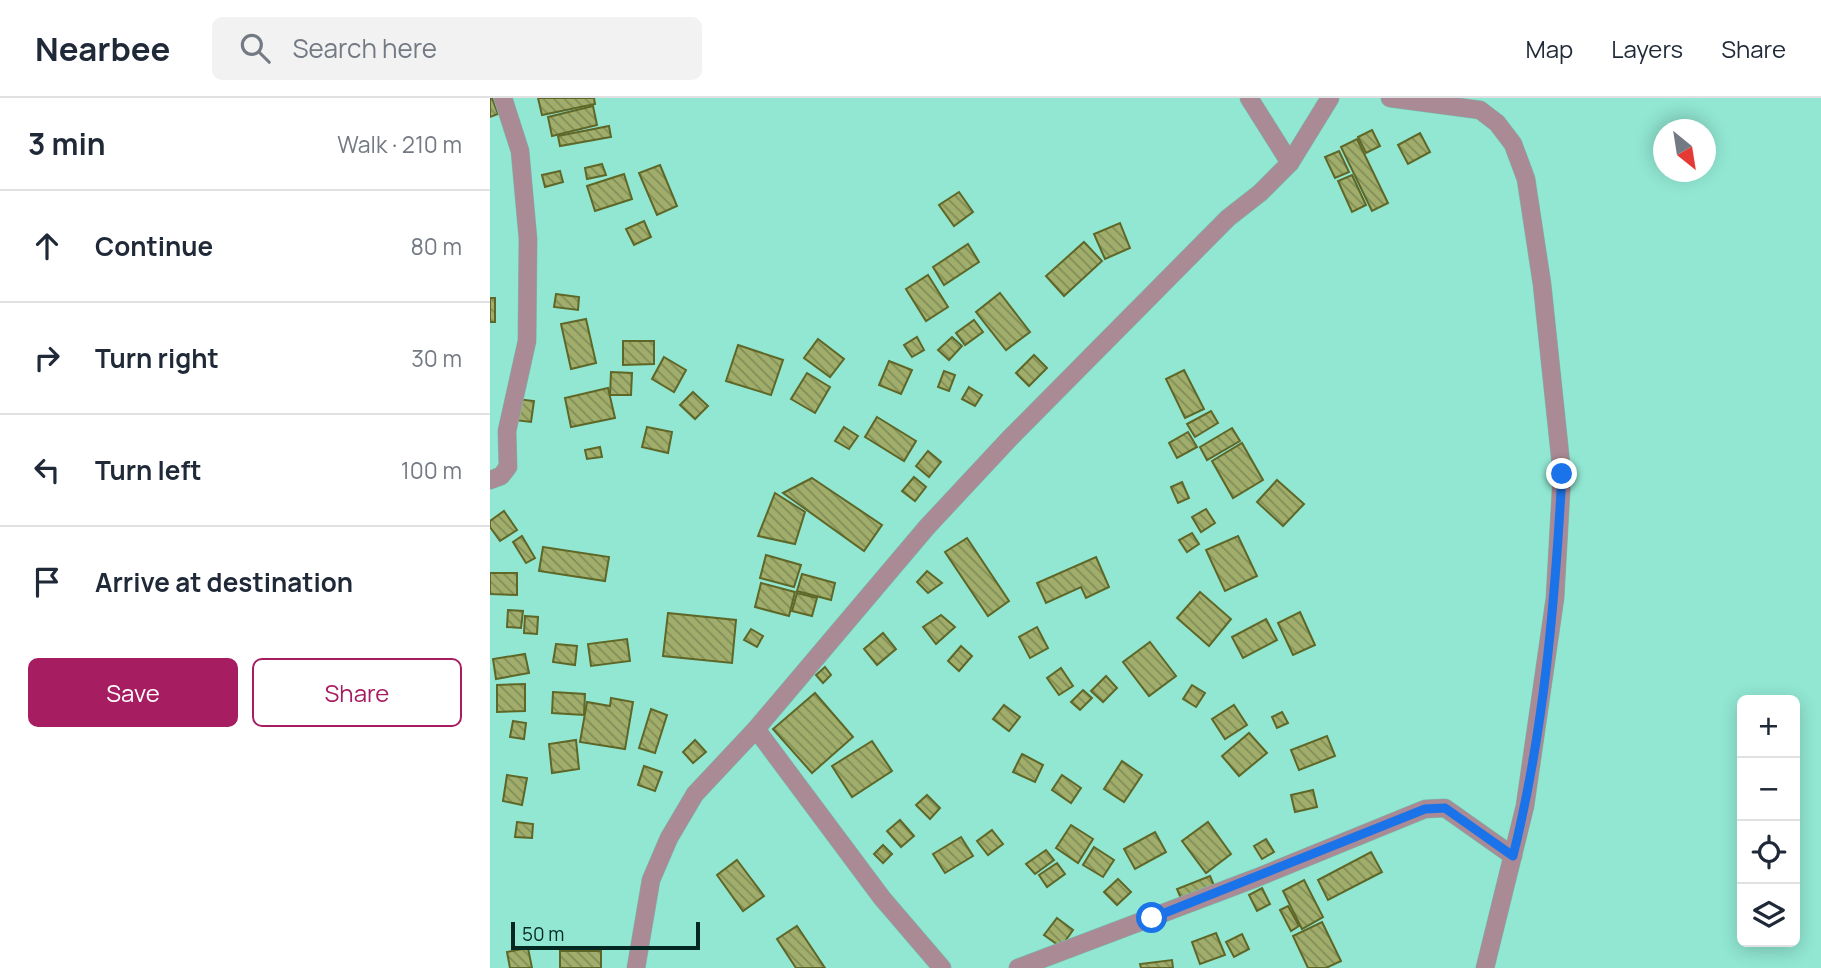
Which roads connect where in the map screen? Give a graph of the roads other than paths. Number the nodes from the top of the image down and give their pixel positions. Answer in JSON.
{"nodes":[{"id":1,"x":503,"y":98,"type":"edge"},
{"id":2,"x":1249,"y":98,"type":"edge"},
{"id":3,"x":1330,"y":98,"type":"edge"},
{"id":4,"x":1390,"y":98,"type":"edge"},
{"id":5,"x":1290,"y":163,"type":"junction"},
{"id":6,"x":490,"y":480,"type":"edge"},
{"id":7,"x":756,"y":729,"type":"junction"},
{"id":8,"x":1513,"y":856,"type":"junction"},
{"id":9,"x":636,"y":968,"type":"edge"},
{"id":10,"x":942,"y":968,"type":"edge"},
{"id":11,"x":1018,"y":968,"type":"edge"},
{"id":12,"x":1485,"y":968,"type":"edge"}],
"edges":[{"from":1,"to":6,"type":"street"},
{"from":2,"to":5,"type":"street"},
{"from":3,"to":5,"type":"street"},
{"from":4,"to":8,"type":"street"},
{"from":5,"to":7,"type":"street"},
{"from":7,"to":9,"type":"street"},
{"from":7,"to":10,"type":"street"},
{"from":8,"to":11,"type":"street"},
{"from":8,"to":12,"type":"street"}]}
